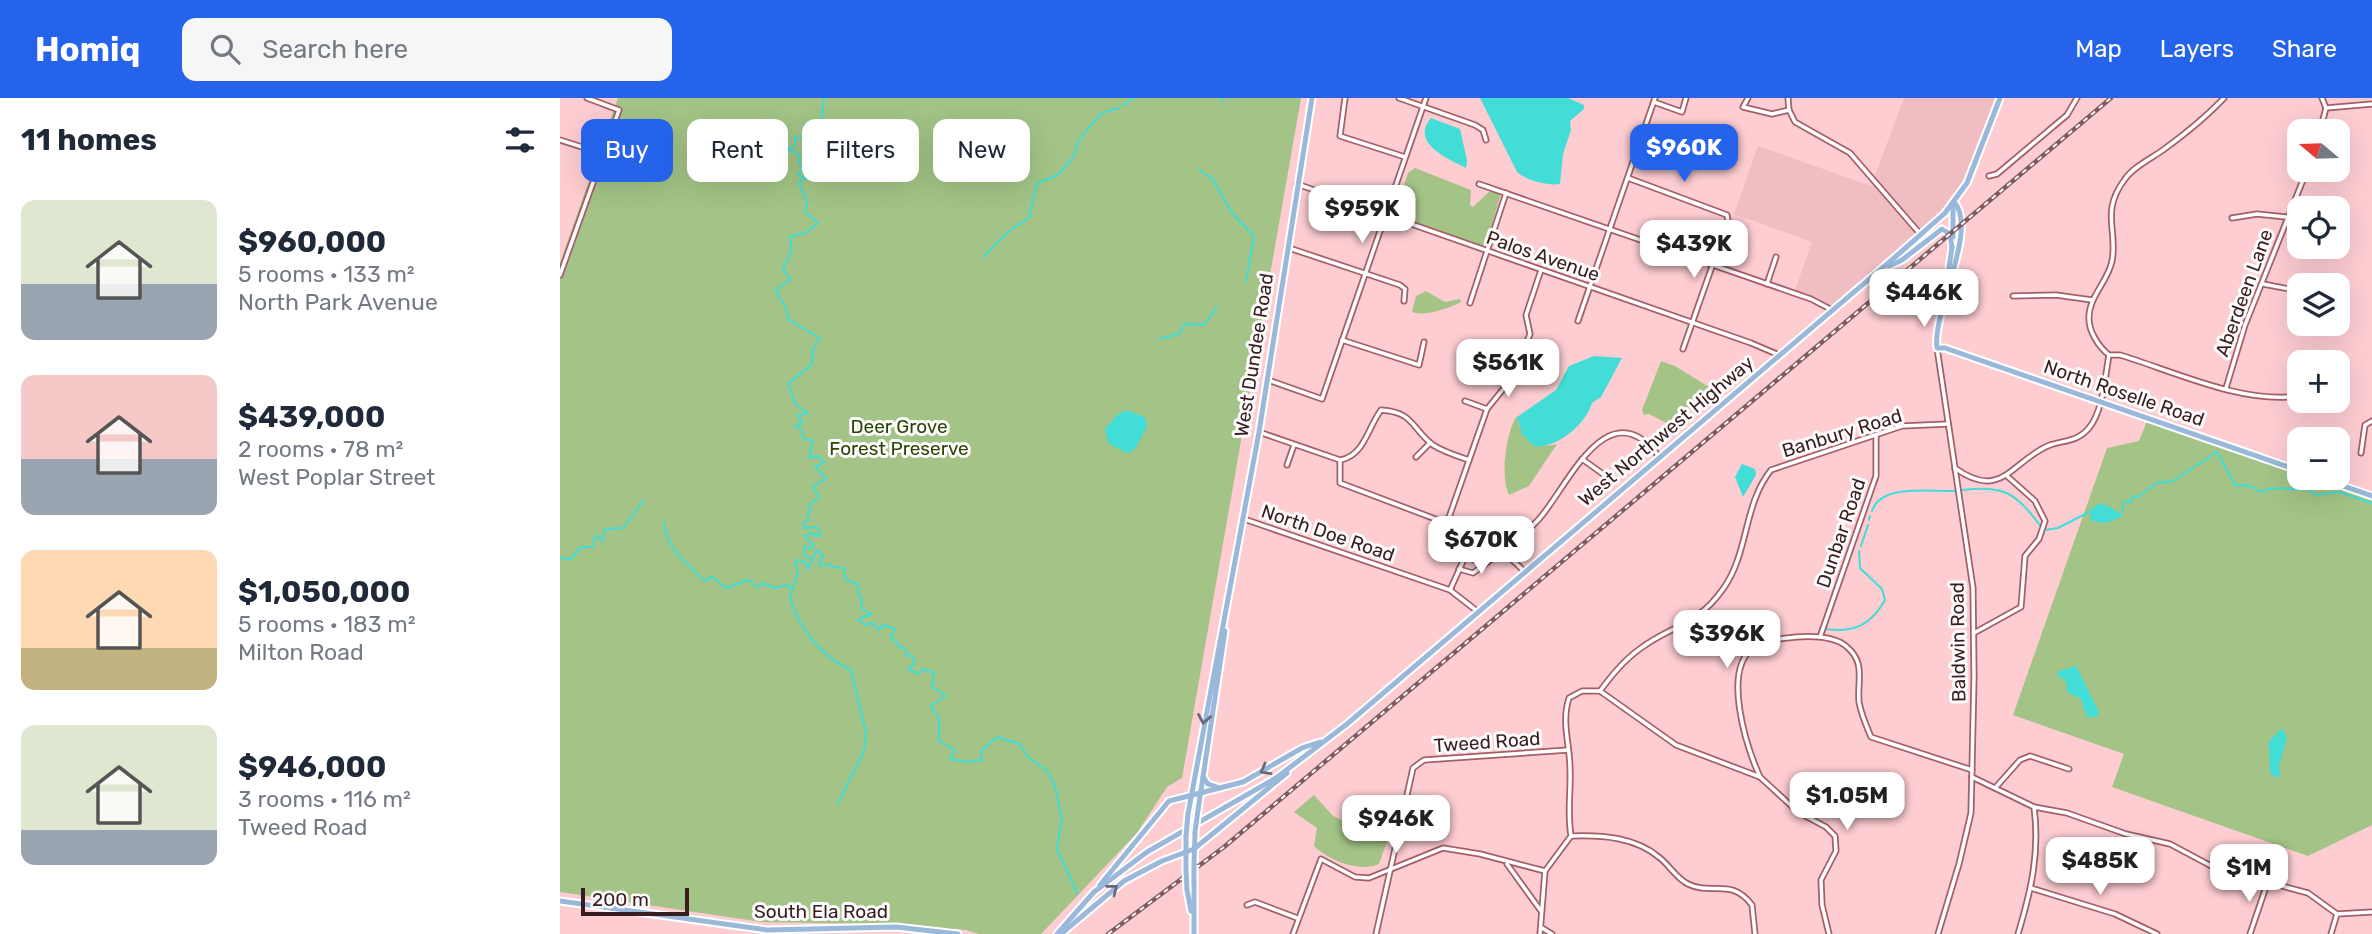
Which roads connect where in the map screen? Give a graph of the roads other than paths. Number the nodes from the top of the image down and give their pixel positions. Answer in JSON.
{"nodes":[{"id":1,"x":587,"y":98,"type":"edge"},
{"id":2,"x":1312,"y":98,"type":"edge"},
{"id":3,"x":1345,"y":98,"type":"edge"},
{"id":4,"x":1399,"y":98,"type":"edge"},
{"id":5,"x":1426,"y":98,"type":"edge"},
{"id":6,"x":1686,"y":98,"type":"edge"},
{"id":7,"x":1748,"y":98,"type":"edge"},
{"id":8,"x":1788,"y":98,"type":"edge"},
{"id":9,"x":2000,"y":98,"type":"edge"},
{"id":10,"x":2077,"y":98,"type":"edge"},
{"id":11,"x":2224,"y":98,"type":"edge"},
{"id":12,"x":2322,"y":98,"type":"edge"},
{"id":13,"x":1655,"y":100,"type":"edge"},
{"id":14,"x":2372,"y":104,"type":"edge"},
{"id":15,"x":1423,"y":107,"type":"junction"},
{"id":16,"x":2326,"y":108,"type":"junction"},
{"id":17,"x":1789,"y":110,"type":"junction"},
{"id":18,"x":616,"y":119,"type":"edge"},
{"id":19,"x":2323,"y":119,"type":"edge"},
{"id":20,"x":560,"y":140,"type":"edge"},
{"id":21,"x":1486,"y":140,"type":"dead end"},
{"id":22,"x":581,"y":147,"type":"edge"},
{"id":23,"x":1405,"y":157,"type":"junction"},
{"id":24,"x":1989,"y":176,"type":"dead end"},
{"id":25,"x":1628,"y":178,"type":"junction"},
{"id":26,"x":594,"y":182,"type":"edge"},
{"id":27,"x":2302,"y":182,"type":"edge"},
{"id":28,"x":1297,"y":184,"type":"junction"},
{"id":29,"x":1479,"y":184,"type":"dead end"},
{"id":30,"x":1506,"y":193,"type":"junction"},
{"id":31,"x":1954,"y":202,"type":"junction"},
{"id":32,"x":1386,"y":215,"type":"junction"},
{"id":33,"x":2286,"y":217,"type":"junction"},
{"id":34,"x":2232,"y":218,"type":"dead end"},
{"id":35,"x":1610,"y":228,"type":"junction"},
{"id":36,"x":1921,"y":234,"type":"junction"},
{"id":37,"x":1287,"y":248,"type":"junction"},
{"id":38,"x":1952,"y":248,"type":"junction"},
{"id":39,"x":1487,"y":250,"type":"junction"},
{"id":40,"x":1776,"y":257,"type":"dead end"},
{"id":41,"x":1712,"y":265,"type":"junction"},
{"id":42,"x":1882,"y":268,"type":"junction"},
{"id":43,"x":1541,"y":270,"type":"junction"},
{"id":44,"x":1365,"y":273,"type":"junction"},
{"id":45,"x":560,"y":275,"type":"edge"},
{"id":46,"x":1767,"y":284,"type":"junction"},
{"id":47,"x":2263,"y":284,"type":"junction"},
{"id":48,"x":1590,"y":287,"type":"junction"},
{"id":49,"x":2287,"y":289,"type":"edge"},
{"id":50,"x":2013,"y":296,"type":"dead end"},
{"id":51,"x":1945,"y":297,"type":"junction"},
{"id":52,"x":2092,"y":300,"type":"junction"},
{"id":53,"x":1405,"y":301,"type":"dead end"},
{"id":54,"x":1470,"y":303,"type":"dead end"},
{"id":55,"x":1832,"y":310,"type":"junction"},
{"id":56,"x":1578,"y":321,"type":"dead end"},
{"id":57,"x":1692,"y":323,"type":"junction"},
{"id":58,"x":1342,"y":340,"type":"junction"},
{"id":59,"x":1424,"y":342,"type":"dead end"},
{"id":60,"x":1485,"y":348,"type":"dead end"},
{"id":61,"x":1937,"y":348,"type":"junction"},
{"id":62,"x":1683,"y":349,"type":"dead end"},
{"id":63,"x":1779,"y":355,"type":"junction"},
{"id":64,"x":2109,"y":355,"type":"junction"},
{"id":65,"x":1518,"y":364,"type":"junction"},
{"id":66,"x":1267,"y":380,"type":"junction"},
{"id":67,"x":2226,"y":388,"type":"junction"},
{"id":68,"x":2287,"y":397,"type":"edge"},
{"id":69,"x":1465,"y":401,"type":"dead end"},
{"id":70,"x":2100,"y":402,"type":"junction"},
{"id":71,"x":1487,"y":409,"type":"junction"},
{"id":72,"x":2372,"y":421,"type":"edge"},
{"id":73,"x":1948,"y":424,"type":"junction"},
{"id":74,"x":1259,"y":432,"type":"junction"},
{"id":75,"x":1877,"y":437,"type":"junction"},
{"id":76,"x":1430,"y":443,"type":"junction"},
{"id":77,"x":1294,"y":445,"type":"junction"},
{"id":78,"x":2361,"y":453,"type":"dead end"},
{"id":79,"x":1416,"y":457,"type":"dead end"},
{"id":80,"x":1660,"y":458,"type":"junction"},
{"id":81,"x":1582,"y":459,"type":"junction"},
{"id":82,"x":1340,"y":460,"type":"junction"},
{"id":83,"x":1469,"y":460,"type":"junction"},
{"id":84,"x":1287,"y":465,"type":"dead end"},
{"id":85,"x":1954,"y":467,"type":"junction"},
{"id":86,"x":2287,"y":467,"type":"edge"},
{"id":87,"x":2007,"y":476,"type":"junction"},
{"id":88,"x":1968,"y":477,"type":"junction"},
{"id":89,"x":1610,"y":479,"type":"dead end"},
{"id":90,"x":1957,"y":482,"type":"junction"},
{"id":91,"x":2350,"y":488,"type":"edge"},
{"id":92,"x":2372,"y":495,"type":"edge"},
{"id":93,"x":1244,"y":519,"type":"junction"},
{"id":94,"x":1447,"y":523,"type":"junction"},
{"id":95,"x":1504,"y":549,"type":"junction"},
{"id":96,"x":1484,"y":565,"type":"junction"},
{"id":97,"x":1459,"y":569,"type":"junction"},
{"id":98,"x":1524,"y":571,"type":"junction"},
{"id":99,"x":1450,"y":590,"type":"junction"},
{"id":100,"x":1477,"y":611,"type":"junction"},
{"id":101,"x":1225,"y":617,"type":"junction"},
{"id":102,"x":1973,"y":633,"type":"junction"},
{"id":103,"x":1820,"y":637,"type":"junction"},
{"id":104,"x":1600,"y":691,"type":"junction"},
{"id":105,"x":1326,"y":740,"type":"junction"},
{"id":106,"x":1568,"y":750,"type":"junction"},
{"id":107,"x":1293,"y":767,"type":"junction"},
{"id":108,"x":2069,"y":769,"type":"dead end"},
{"id":109,"x":1972,"y":770,"type":"junction"},
{"id":110,"x":1203,"y":776,"type":"junction"},
{"id":111,"x":1760,"y":777,"type":"junction"},
{"id":112,"x":1972,"y":777,"type":"junction"},
{"id":113,"x":1996,"y":787,"type":"junction"},
{"id":114,"x":1223,"y":789,"type":"junction"},
{"id":115,"x":1200,"y":793,"type":"junction"},
{"id":116,"x":1191,"y":794,"type":"junction"},
{"id":117,"x":2034,"y":807,"type":"junction"},
{"id":118,"x":1571,"y":836,"type":"junction"},
{"id":119,"x":1194,"y":849,"type":"junction"},
{"id":120,"x":1186,"y":852,"type":"junction"},
{"id":121,"x":1162,"y":861,"type":"junction"},
{"id":122,"x":1506,"y":863,"type":"junction"},
{"id":123,"x":1186,"y":870,"type":"junction"},
{"id":124,"x":1389,"y":871,"type":"junction"},
{"id":125,"x":1545,"y":871,"type":"junction"},
{"id":126,"x":2268,"y":881,"type":"junction"},
{"id":127,"x":2031,"y":888,"type":"junction"},
{"id":128,"x":1094,"y":892,"type":"junction"},
{"id":129,"x":560,"y":901,"type":"edge"},
{"id":130,"x":1247,"y":905,"type":"dead end"},
{"id":131,"x":2372,"y":912,"type":"edge"},
{"id":132,"x":1542,"y":913,"type":"junction"},
{"id":133,"x":2337,"y":914,"type":"junction"},
{"id":134,"x":1297,"y":918,"type":"junction"},
{"id":135,"x":1193,"y":925,"type":"junction"},
{"id":136,"x":1542,"y":928,"type":"junction"},
{"id":137,"x":866,"y":931,"type":"edge"},
{"id":138,"x":958,"y":934,"type":"edge"},
{"id":139,"x":1059,"y":934,"type":"edge"},
{"id":140,"x":1194,"y":934,"type":"edge"},
{"id":141,"x":1293,"y":934,"type":"edge"},
{"id":142,"x":1376,"y":934,"type":"edge"},
{"id":143,"x":1540,"y":934,"type":"edge"},
{"id":144,"x":1552,"y":934,"type":"edge"},
{"id":145,"x":1755,"y":934,"type":"edge"},
{"id":146,"x":1829,"y":934,"type":"edge"},
{"id":147,"x":1938,"y":934,"type":"edge"},
{"id":148,"x":2018,"y":934,"type":"edge"},
{"id":149,"x":2157,"y":934,"type":"edge"},
{"id":150,"x":2250,"y":934,"type":"edge"},
{"id":151,"x":2331,"y":934,"type":"edge"}],
"edges":[{"from":1,"to":18,"type":"street"},
{"from":2,"to":28,"type":"main road","name":"West Dundee Road"},
{"from":3,"to":23,"type":"street"},
{"from":4,"to":15,"type":"street"},
{"from":5,"to":15,"type":"street"},
{"from":6,"to":13,"type":"street"},
{"from":7,"to":17,"type":"street"},
{"from":8,"to":17,"type":"street"},
{"from":9,"to":31,"type":"main road","name":"West Northwest Highway"},
{"from":10,"to":24,"type":"street"},
{"from":11,"to":52,"type":"street"},
{"from":12,"to":16,"type":"street"},
{"from":13,"to":25,"type":"street"},
{"from":14,"to":16,"type":"street"},
{"from":15,"to":21,"type":"street"},
{"from":15,"to":23,"type":"street"},
{"from":16,"to":19,"type":"street"},
{"from":17,"to":36,"type":"street"},
{"from":20,"to":22,"type":"street"},
{"from":23,"to":32,"type":"street"},
{"from":25,"to":35,"type":"street"},
{"from":25,"to":41,"type":"street"},
{"from":26,"to":45,"type":"street"},
{"from":27,"to":33,"type":"street","name":"Aberdeen Lane"},
{"from":28,"to":32,"type":"street","name":"Palos Avenue"},
{"from":28,"to":37,"type":"main road","name":"West Dundee Road"},
{"from":29,"to":30,"type":"street"},
{"from":30,"to":35,"type":"street"},
{"from":30,"to":39,"type":"street"},
{"from":31,"to":36,"type":"main road","name":"West Northwest Highway"},
{"from":31,"to":38,"type":"main road"},
{"from":31,"to":51,"type":"main road"},
{"from":32,"to":39,"type":"street","name":"Palos Avenue"},
{"from":32,"to":44,"type":"street"},
{"from":33,"to":34,"type":"street"},
{"from":33,"to":47,"type":"street","name":"Aberdeen Lane"},
{"from":35,"to":41,"type":"street"},
{"from":35,"to":48,"type":"street"},
{"from":36,"to":42,"type":"main road","name":"West Northwest Highway"},
{"from":37,"to":44,"type":"street"},
{"from":37,"to":66,"type":"main road","name":"West Dundee Road"},
{"from":38,"to":42,"type":"main road"},
{"from":38,"to":51,"type":"main road"},
{"from":39,"to":43,"type":"street","name":"Palos Avenue"},
{"from":39,"to":54,"type":"street"},
{"from":40,"to":46,"type":"street"},
{"from":41,"to":46,"type":"street"},
{"from":41,"to":57,"type":"street"},
{"from":42,"to":55,"type":"main road","name":"West Northwest Highway"},
{"from":43,"to":48,"type":"street","name":"Palos Avenue"},
{"from":43,"to":65,"type":"street"},
{"from":44,"to":53,"type":"street"},
{"from":44,"to":58,"type":"street"},
{"from":46,"to":55,"type":"street"},
{"from":47,"to":49,"type":"street"},
{"from":47,"to":67,"type":"street","name":"Aberdeen Lane"},
{"from":48,"to":56,"type":"street"},
{"from":48,"to":57,"type":"street","name":"Palos Avenue"},
{"from":50,"to":52,"type":"street"},
{"from":51,"to":61,"type":"main road"},
{"from":52,"to":64,"type":"street"},
{"from":55,"to":63,"type":"main road","name":"West Northwest Highway"},
{"from":57,"to":62,"type":"street"},
{"from":57,"to":63,"type":"street","name":"Palos Avenue"},
{"from":58,"to":59,"type":"street"},
{"from":58,"to":66,"type":"street"},
{"from":60,"to":65,"type":"street"},
{"from":61,"to":70,"type":"main road","name":"North Roselle Road"},
{"from":61,"to":73,"type":"street","name":"Baldwin Road"},
{"from":63,"to":80,"type":"main road","name":"West Northwest Highway"},
{"from":64,"to":67,"type":"street"},
{"from":64,"to":70,"type":"street"},
{"from":65,"to":71,"type":"street"},
{"from":66,"to":74,"type":"main road","name":"West Dundee Road"},
{"from":67,"to":68,"type":"street"},
{"from":69,"to":71,"type":"street"},
{"from":70,"to":86,"type":"main road","name":"North Roselle Road"},
{"from":70,"to":87,"type":"street"},
{"from":71,"to":83,"type":"street"},
{"from":72,"to":78,"type":"street"},
{"from":73,"to":75,"type":"street","name":"Banbury Road"},
{"from":73,"to":85,"type":"street","name":"Baldwin Road"},
{"from":74,"to":77,"type":"street"},
{"from":74,"to":93,"type":"main road","name":"West Dundee Road"},
{"from":75,"to":103,"type":"street","name":"Dunbar Road"},
{"from":75,"to":104,"type":"street","name":"Banbury Road"},
{"from":76,"to":79,"type":"street"},
{"from":76,"to":82,"type":"street"},
{"from":76,"to":83,"type":"street"},
{"from":77,"to":82,"type":"street"},
{"from":77,"to":84,"type":"street"},
{"from":80,"to":81,"type":"street"},
{"from":80,"to":98,"type":"main road","name":"West Northwest Highway"},
{"from":81,"to":89,"type":"street"},
{"from":81,"to":95,"type":"street"},
{"from":82,"to":94,"type":"street"},
{"from":83,"to":94,"type":"street"},
{"from":85,"to":88,"type":"street"},
{"from":85,"to":90,"type":"street","name":"Baldwin Road"},
{"from":87,"to":88,"type":"street"},
{"from":87,"to":102,"type":"street"},
{"from":88,"to":90,"type":"street"},
{"from":90,"to":102,"type":"street","name":"Baldwin Road"},
{"from":91,"to":92,"type":"main road"},
{"from":93,"to":99,"type":"street","name":"North Doe Road"},
{"from":93,"to":101,"type":"main road","name":"West Dundee Road"},
{"from":94,"to":95,"type":"street"},
{"from":95,"to":96,"type":"street"},
{"from":95,"to":98,"type":"street"},
{"from":96,"to":97,"type":"street"},
{"from":96,"to":97,"type":"street"},
{"from":97,"to":99,"type":"street"},
{"from":98,"to":100,"type":"main road","name":"West Northwest Highway"},
{"from":99,"to":100,"type":"street","name":"North Doe Road"},
{"from":100,"to":105,"type":"main road","name":"West Northwest Highway"},
{"from":101,"to":110,"type":"main road","name":"West Dundee Road"},
{"from":101,"to":116,"type":"main road","name":"West Dundee Road","one_way":true},
{"from":102,"to":109,"type":"street","name":"Baldwin Road"},
{"from":103,"to":109,"type":"street"},
{"from":103,"to":111,"type":"street"},
{"from":104,"to":106,"type":"street"},
{"from":104,"to":111,"type":"street"},
{"from":105,"to":107,"type":"main road","name":"West Northwest Highway"},
{"from":105,"to":114,"type":"main road","one_way":true},
{"from":106,"to":118,"type":"street"},
{"from":106,"to":124,"type":"street","name":"Tweed Road"},
{"from":107,"to":119,"type":"main road"},
{"from":107,"to":128,"type":"main road","name":"West Northwest Highway"},
{"from":108,"to":113,"type":"street"},
{"from":109,"to":112,"type":"street","name":"Baldwin Road"},
{"from":110,"to":114,"type":"main road"},
{"from":110,"to":115,"type":"main road","name":"West Dundee Road"},
{"from":111,"to":146,"type":"street"},
{"from":112,"to":113,"type":"street"},
{"from":112,"to":147,"type":"street","name":"Baldwin Road"},
{"from":113,"to":117,"type":"street"},
{"from":114,"to":115,"type":"main road"},
{"from":115,"to":116,"type":"main road"},
{"from":115,"to":119,"type":"main road","name":"West Dundee Road","bridge":true},
{"from":116,"to":120,"type":"main road","name":"West Dundee Road","bridge":true},
{"from":116,"to":128,"type":"main road"},
{"from":117,"to":126,"type":"street"},
{"from":117,"to":127,"type":"street"},
{"from":118,"to":125,"type":"street"},
{"from":118,"to":145,"type":"street"},
{"from":119,"to":120,"type":"main road"},
{"from":119,"to":135,"type":"main road","name":"West Dundee Road","bridge":true},
{"from":120,"to":121,"type":"main road"},
{"from":120,"to":123,"type":"main road","name":"West Dundee Road"},
{"from":121,"to":123,"type":"main road"},
{"from":139,"to":121,"type":"main road","one_way":true},
{"from":122,"to":124,"type":"street"},
{"from":122,"to":125,"type":"street"},
{"from":122,"to":132,"type":"street"},
{"from":123,"to":135,"type":"main road","name":"West Dundee Road","bridge":true},
{"from":124,"to":134,"type":"street"},
{"from":124,"to":142,"type":"street","name":"Tweed Road"},
{"from":125,"to":132,"type":"street"},
{"from":126,"to":133,"type":"street"},
{"from":126,"to":150,"type":"street"},
{"from":127,"to":148,"type":"street"},
{"from":127,"to":149,"type":"street"},
{"from":128,"to":139,"type":"main road"},
{"from":129,"to":137,"type":"main road","name":"South Ela Road"},
{"from":130,"to":134,"type":"street"},
{"from":131,"to":133,"type":"street"},
{"from":132,"to":136,"type":"street"},
{"from":133,"to":151,"type":"street"},
{"from":134,"to":141,"type":"street"},
{"from":135,"to":140,"type":"main road"},
{"from":136,"to":143,"type":"street"},
{"from":136,"to":144,"type":"street"},
{"from":137,"to":138,"type":"main road","name":"South Ela Road"}]}
